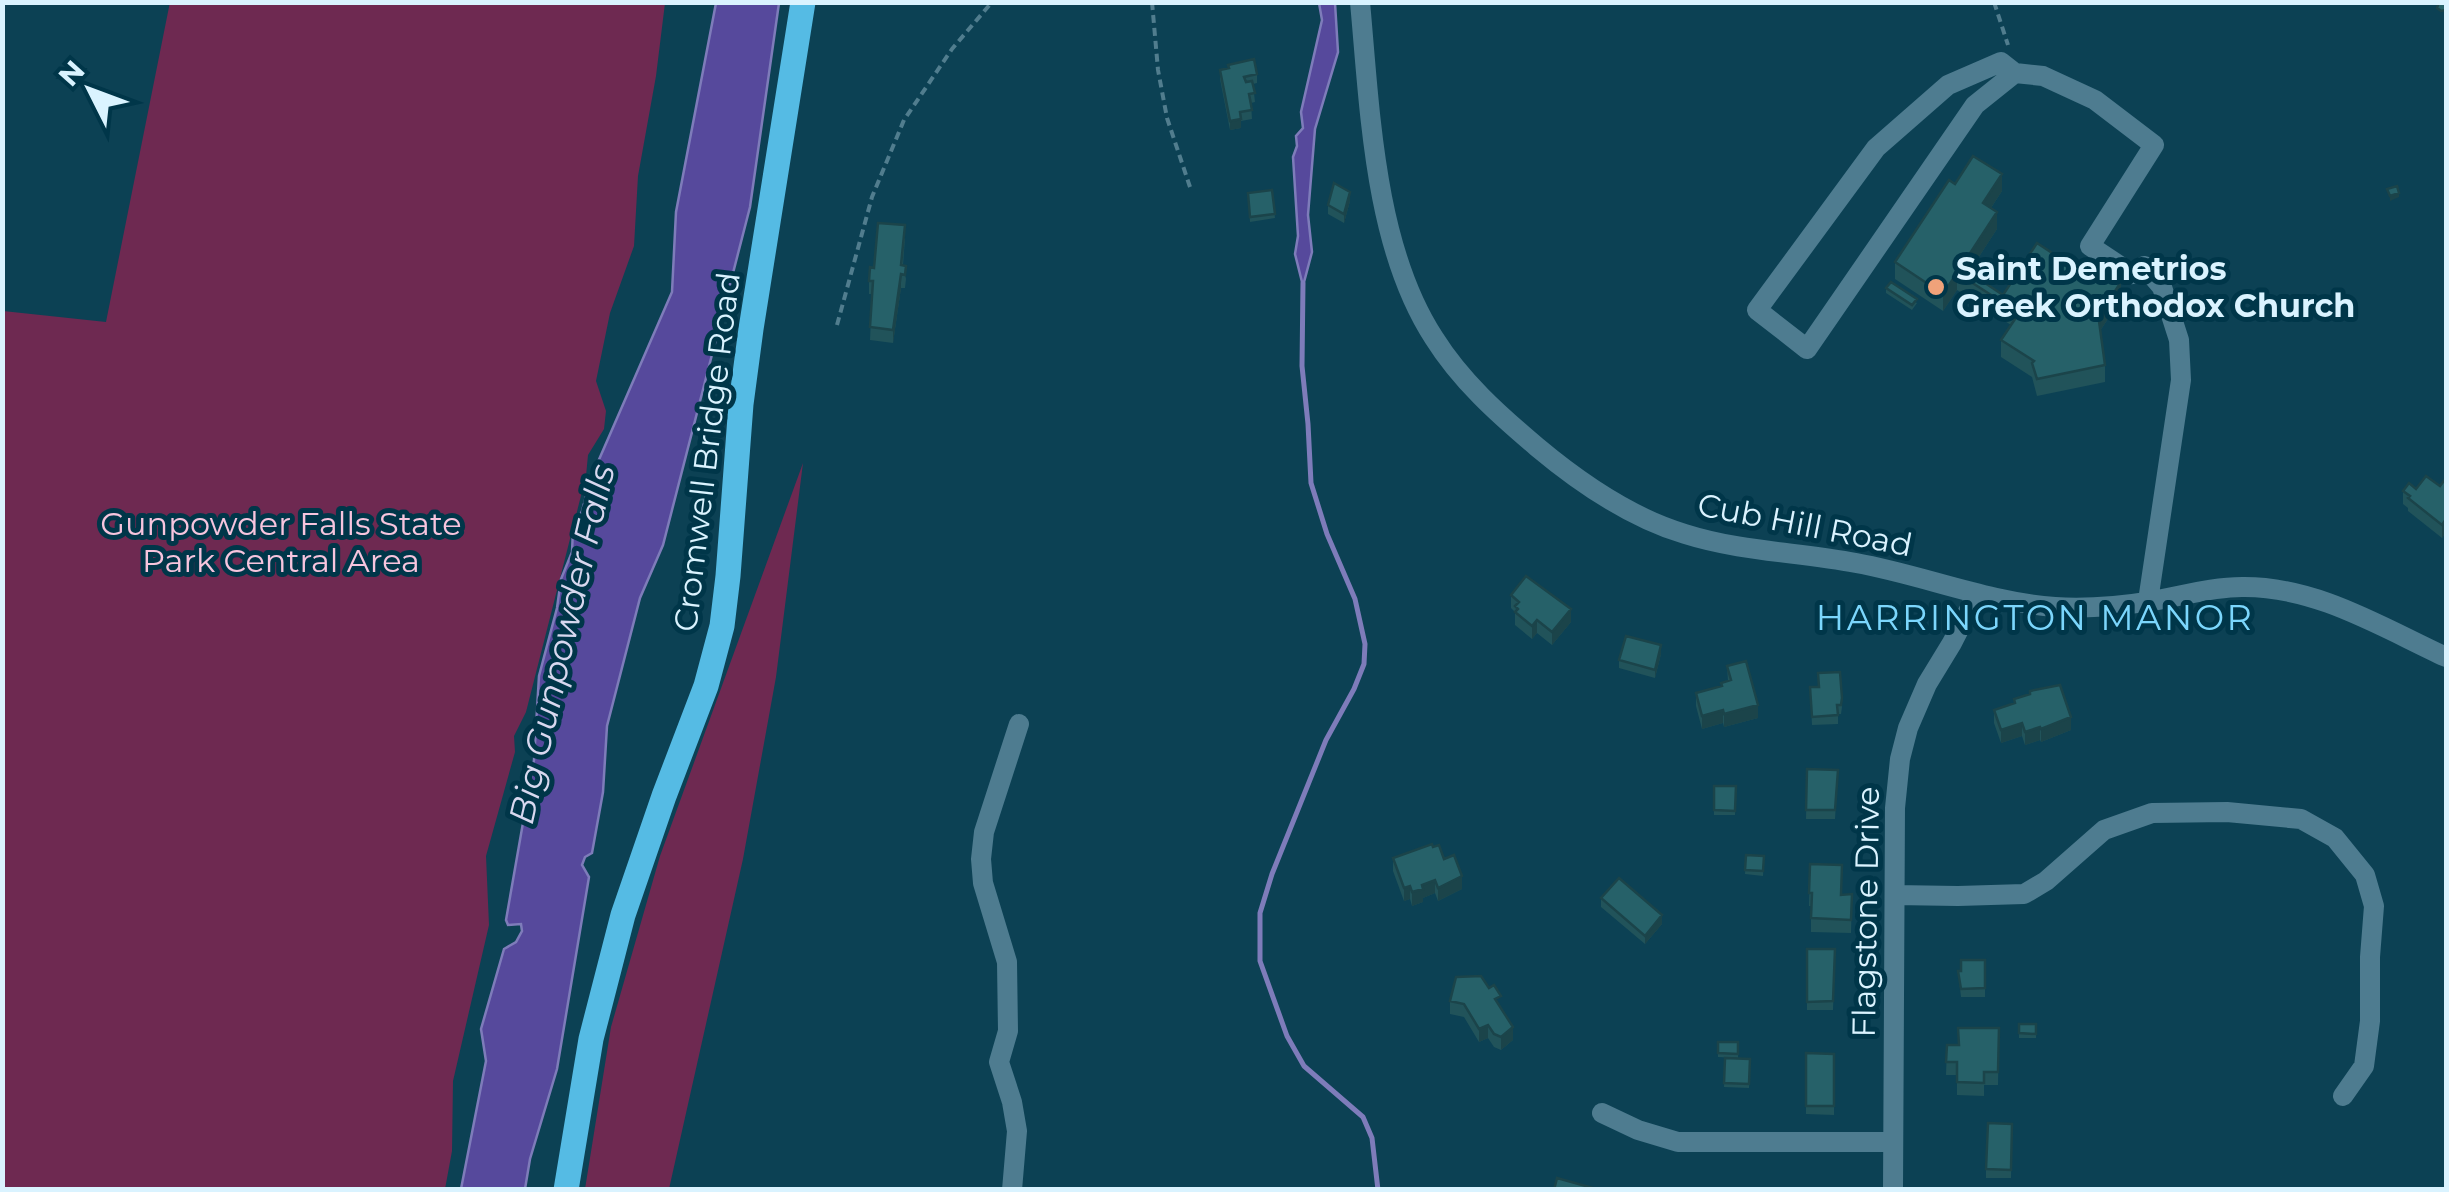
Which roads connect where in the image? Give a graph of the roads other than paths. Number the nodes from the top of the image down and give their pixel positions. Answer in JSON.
{"nodes":[{"id":1,"x":803,"y":2,"type":"edge"},
{"id":2,"x":1360,"y":2,"type":"edge"},
{"id":3,"x":2015,"y":74,"type":"junction"},
{"id":4,"x":1977,"y":594,"type":"junction"},
{"id":5,"x":2148,"y":602,"type":"junction"},
{"id":6,"x":2446,"y":657,"type":"edge"},
{"id":7,"x":1019,"y":724,"type":"dead end"},
{"id":8,"x":1896,"y":895,"type":"junction"},
{"id":9,"x":2343,"y":1096,"type":"dead end"},
{"id":10,"x":1602,"y":1113,"type":"dead end"},
{"id":11,"x":1894,"y":1142,"type":"junction"},
{"id":12,"x":566,"y":1190,"type":"edge"},
{"id":13,"x":1012,"y":1190,"type":"edge"},
{"id":14,"x":1892,"y":1190,"type":"edge"}],
"edges":[{"from":1,"to":12,"type":"main road","name":"Cromwell Bridge Road"},
{"from":2,"to":4,"type":"street","name":"Cub Hill Road"},
{"from":3,"to":3,"type":"street"},
{"from":3,"to":5,"type":"street"},
{"from":4,"to":5,"type":"street","name":"Cub Hill Road"},
{"from":4,"to":8,"type":"street","name":"Flagstone Drive"},
{"from":5,"to":6,"type":"street","name":"Cub Hill Road"},
{"from":7,"to":13,"type":"street"},
{"from":8,"to":9,"type":"street"},
{"from":8,"to":11,"type":"street","name":"Flagstone Drive"},
{"from":10,"to":11,"type":"street"},
{"from":11,"to":14,"type":"street","name":"Flagstone Drive"}]}
